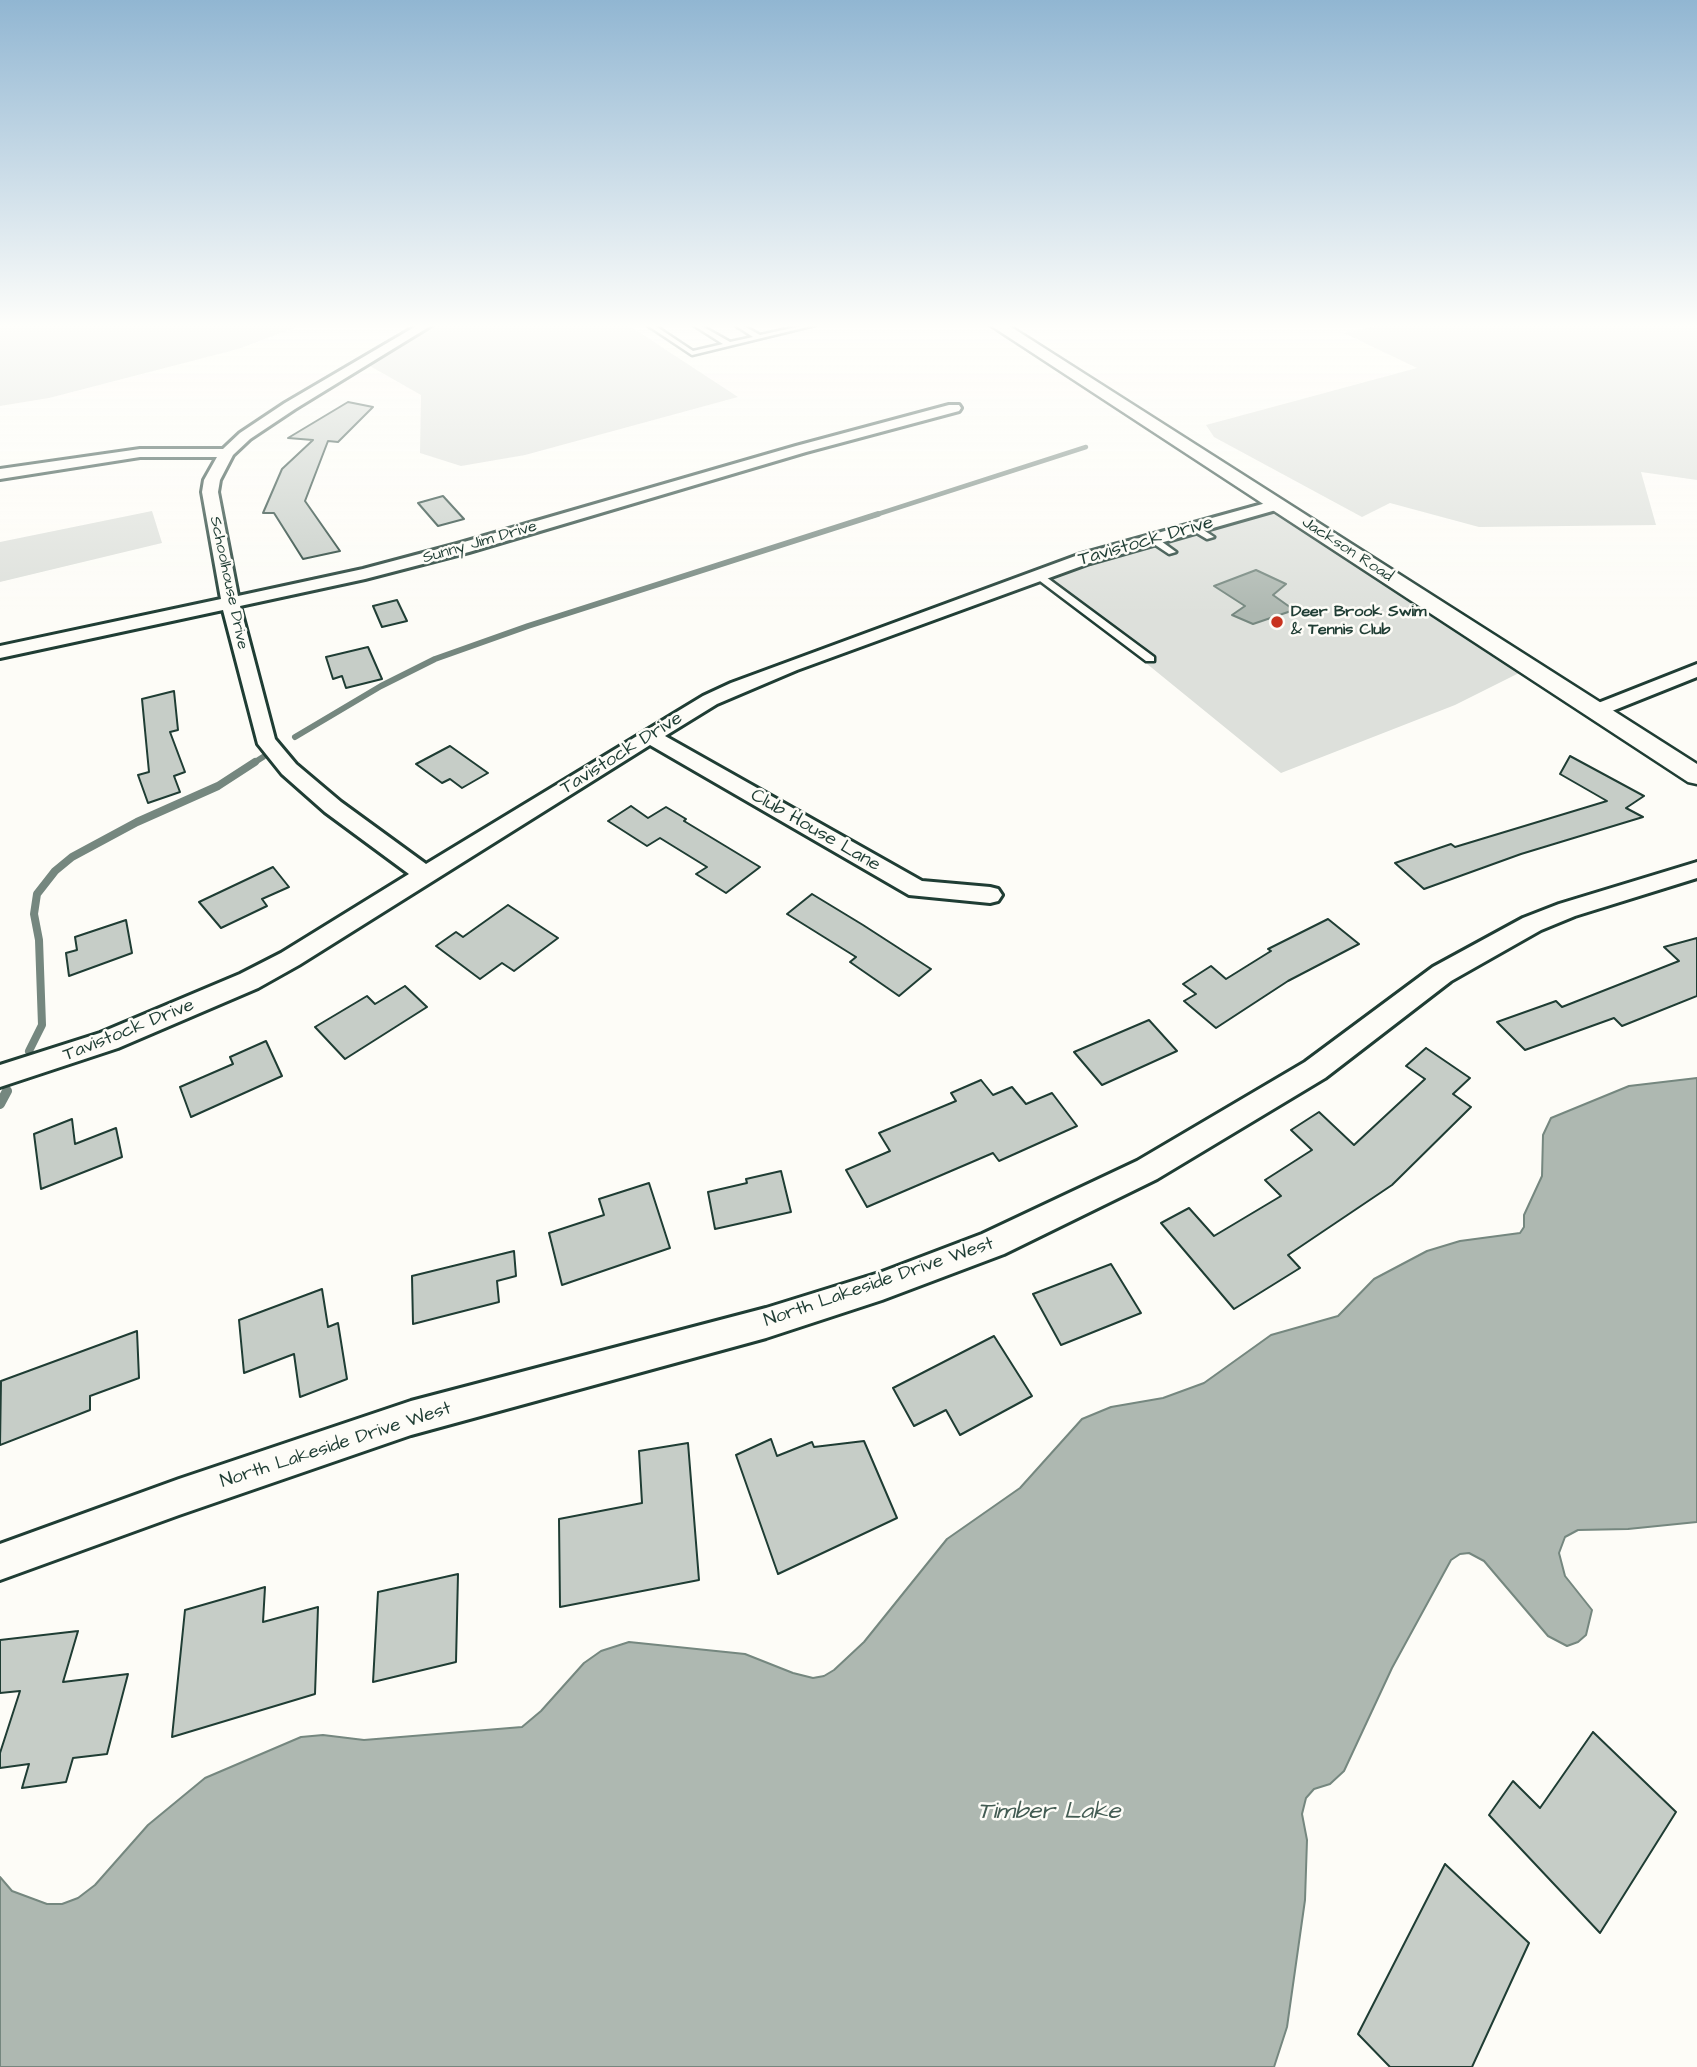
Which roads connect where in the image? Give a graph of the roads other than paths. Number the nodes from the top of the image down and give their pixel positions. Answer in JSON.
{"nodes":[{"id":1,"x":266,"y":421,"type":"edge"},
{"id":2,"x":904,"y":421,"type":"edge"},
{"id":3,"x":1148,"y":421,"type":"edge"},
{"id":4,"x":227,"y":453,"type":"junction"},
{"id":5,"x":0,"y":474,"type":"edge"},
{"id":6,"x":1277,"y":505,"type":"junction"},
{"id":7,"x":1151,"y":538,"type":"junction"},
{"id":8,"x":1172,"y":552,"type":"dead end"},
{"id":9,"x":1039,"y":576,"type":"junction"},
{"id":10,"x":230,"y":605,"type":"junction"},
{"id":11,"x":0,"y":652,"type":"edge"},
{"id":12,"x":1150,"y":659,"type":"dead end"},
{"id":13,"x":1697,"y":670,"type":"edge"},
{"id":14,"x":1595,"y":711,"type":"junction"},
{"id":15,"x":650,"y":736,"type":"junction"},
{"id":16,"x":1697,"y":776,"type":"edge"},
{"id":17,"x":1697,"y":870,"type":"edge"},
{"id":18,"x":426,"y":875,"type":"junction"},
{"id":19,"x":990,"y":895,"type":"dead end"},
{"id":20,"x":0,"y":1076,"type":"edge"},
{"id":21,"x":0,"y":1563,"type":"edge"}],
"edges":[{"from":1,"to":4,"type":"street","name":"Schoolhouse Drive"},
{"from":2,"to":10,"type":"street","name":"Sunny Jim Drive"},
{"from":3,"to":6,"type":"street","name":"Jackson Road"},
{"from":4,"to":5,"type":"street"},
{"from":4,"to":10,"type":"street","name":"Schoolhouse Drive"},
{"from":6,"to":7,"type":"street","name":"Tavistock Drive"},
{"from":6,"to":14,"type":"street","name":"Jackson Road"},
{"from":7,"to":8,"type":"lane"},
{"from":7,"to":9,"type":"street","name":"Tavistock Drive"},
{"from":9,"to":12,"type":"lane"},
{"from":9,"to":15,"type":"street","name":"Tavistock Drive"},
{"from":10,"to":11,"type":"street","name":"Sunny Jim Drive"},
{"from":10,"to":18,"type":"street","name":"Schoolhouse Drive"},
{"from":13,"to":14,"type":"street"},
{"from":14,"to":16,"type":"street","name":"Jackson Road"},
{"from":15,"to":18,"type":"street","name":"Tavistock Drive"},
{"from":15,"to":19,"type":"street","name":"Club House Lane"},
{"from":17,"to":21,"type":"street","name":"North Lakeside Drive West"},
{"from":18,"to":20,"type":"street","name":"Tavistock Drive"}]}
